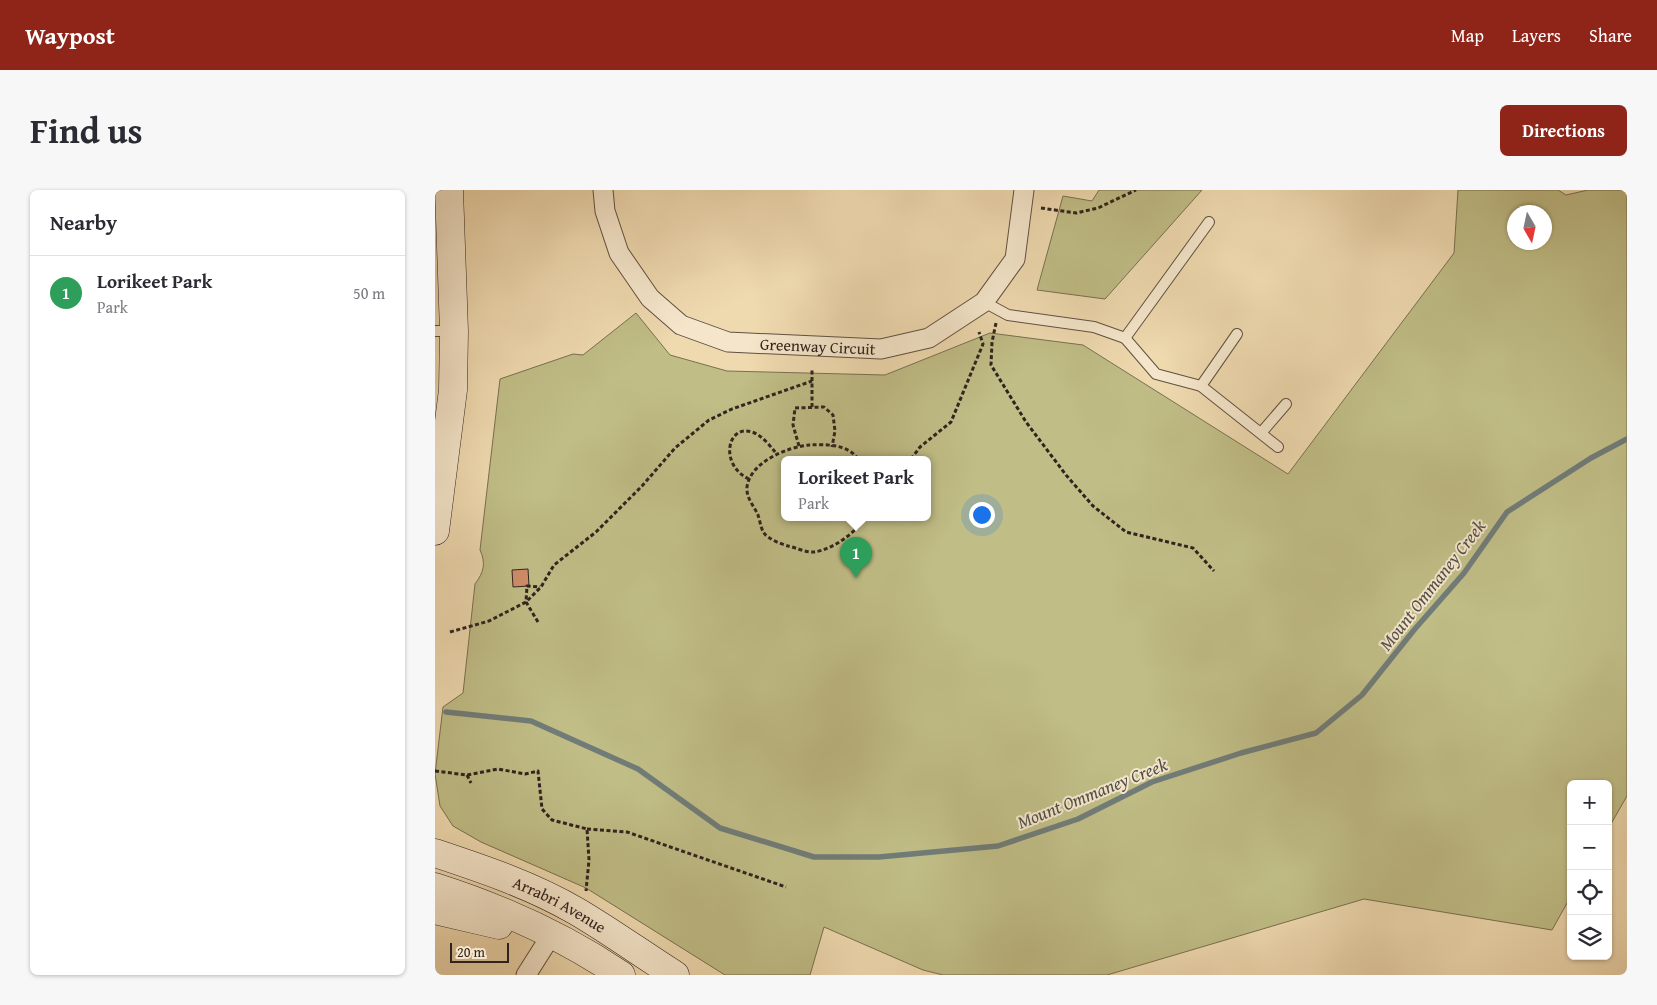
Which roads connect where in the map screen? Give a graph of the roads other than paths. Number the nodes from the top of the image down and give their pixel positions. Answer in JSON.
{"nodes":[{"id":1,"x":449,"y":190,"type":"edge"},
{"id":2,"x":603,"y":190,"type":"edge"},
{"id":3,"x":1024,"y":199,"type":"edge"},
{"id":4,"x":1209,"y":222,"type":"dead end"},
{"id":5,"x":991,"y":306,"type":"junction"},
{"id":6,"x":444,"y":331,"type":"edge"},
{"id":7,"x":1237,"y":334,"type":"dead end"},
{"id":8,"x":1125,"y":338,"type":"junction"},
{"id":9,"x":1201,"y":386,"type":"junction"},
{"id":10,"x":1287,"y":404,"type":"dead end"},
{"id":11,"x":1261,"y":433,"type":"junction"},
{"id":12,"x":1278,"y":447,"type":"dead end"},
{"id":13,"x":435,"y":531,"type":"edge"},
{"id":14,"x":435,"y":853,"type":"edge"},
{"id":15,"x":435,"y":887,"type":"edge"},
{"id":16,"x":435,"y":910,"type":"edge"},
{"id":17,"x":541,"y":929,"type":"junction"},
{"id":18,"x":526,"y":975,"type":"edge"},
{"id":19,"x":621,"y":975,"type":"edge"},
{"id":20,"x":675,"y":975,"type":"edge"}],
"edges":[{"from":1,"to":6,"type":"street"},
{"from":2,"to":5,"type":"street","name":"Greenway Circuit"},
{"from":3,"to":5,"type":"street","name":"Greenway Circuit"},
{"from":4,"to":8,"type":"lane"},
{"from":5,"to":8,"type":"lane"},
{"from":6,"to":13,"type":"street"},
{"from":7,"to":9,"type":"lane"},
{"from":8,"to":9,"type":"lane"},
{"from":9,"to":11,"type":"lane"},
{"from":10,"to":11,"type":"lane"},
{"from":11,"to":12,"type":"lane"},
{"from":14,"to":20,"type":"street","name":"Arrabri Avenue"},
{"from":15,"to":17,"type":"street","name":"Arrabri Avenue"},
{"from":16,"to":17,"type":"street"},
{"from":17,"to":18,"type":"street"},
{"from":17,"to":19,"type":"street","name":"Arrabri Avenue"}]}
